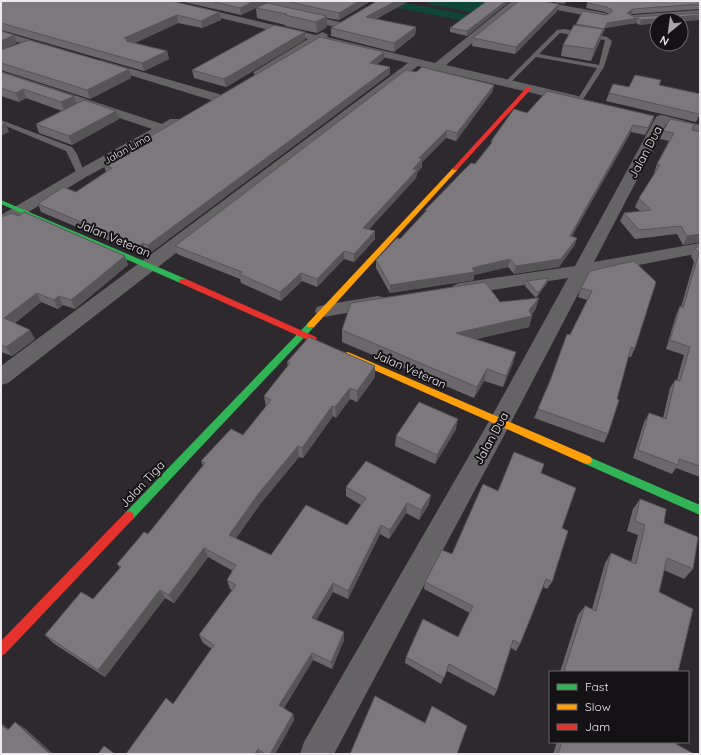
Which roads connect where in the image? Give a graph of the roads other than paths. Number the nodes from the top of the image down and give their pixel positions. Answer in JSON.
{"nodes":[{"id":1,"x":160,"y":1,"type":"edge"},
{"id":2,"x":195,"y":1,"type":"edge"},
{"id":3,"x":518,"y":1,"type":"edge"},
{"id":4,"x":526,"y":1,"type":"edge"},
{"id":5,"x":183,"y":6,"type":"junction"},
{"id":6,"x":700,"y":13,"type":"edge"},
{"id":7,"x":256,"y":14,"type":"edge"},
{"id":8,"x":294,"y":15,"type":"edge"},
{"id":9,"x":605,"y":16,"type":"edge"},
{"id":10,"x":632,"y":18,"type":"edge"},
{"id":11,"x":350,"y":19,"type":"edge"},
{"id":12,"x":243,"y":20,"type":"junction"},
{"id":13,"x":340,"y":25,"type":"junction"},
{"id":14,"x":1,"y":34,"type":"edge"},
{"id":15,"x":317,"y":38,"type":"junction"},
{"id":16,"x":31,"y":43,"type":"junction"},
{"id":17,"x":13,"y":50,"type":"edge"},
{"id":18,"x":68,"y":54,"type":"edge"},
{"id":19,"x":535,"y":55,"type":"junction"},
{"id":20,"x":91,"y":60,"type":"edge"},
{"id":21,"x":416,"y":62,"type":"junction"},
{"id":22,"x":437,"y":67,"type":"junction"},
{"id":23,"x":601,"y":67,"type":"junction"},
{"id":24,"x":1,"y":74,"type":"edge"},
{"id":25,"x":251,"y":78,"type":"edge"},
{"id":26,"x":506,"y":83,"type":"junction"},
{"id":27,"x":529,"y":88,"type":"junction"},
{"id":28,"x":231,"y":90,"type":"edge"},
{"id":29,"x":218,"y":98,"type":"junction"},
{"id":30,"x":580,"y":100,"type":"junction"},
{"id":31,"x":595,"y":104,"type":"edge"},
{"id":32,"x":205,"y":105,"type":"edge"},
{"id":33,"x":184,"y":117,"type":"edge"},
{"id":34,"x":1,"y":122,"type":"edge"},
{"id":35,"x":164,"y":128,"type":"junction"},
{"id":36,"x":700,"y":129,"type":"edge"},
{"id":37,"x":81,"y":174,"type":"junction"},
{"id":38,"x":1,"y":202,"type":"edge"},
{"id":39,"x":20,"y":211,"type":"junction"},
{"id":40,"x":1,"y":222,"type":"edge"},
{"id":41,"x":700,"y":248,"type":"edge"},
{"id":42,"x":148,"y":265,"type":"junction"},
{"id":43,"x":582,"y":270,"type":"junction"},
{"id":44,"x":441,"y":292,"type":"edge"},
{"id":45,"x":394,"y":300,"type":"edge"},
{"id":46,"x":324,"y":311,"type":"junction"},
{"id":47,"x":300,"y":334,"type":"junction"},
{"id":48,"x":322,"y":343,"type":"edge"},
{"id":49,"x":336,"y":350,"type":"edge"},
{"id":50,"x":1,"y":377,"type":"edge"},
{"id":51,"x":500,"y":422,"type":"junction"},
{"id":52,"x":700,"y":510,"type":"edge"},
{"id":53,"x":1,"y":650,"type":"edge"},
{"id":54,"x":316,"y":754,"type":"edge"}],
"edges":[{"from":1,"to":5,"type":"street"},
{"from":2,"to":5,"type":"street"},
{"from":3,"to":22,"type":"street"},
{"from":4,"to":9,"type":"street"},
{"from":5,"to":12,"type":"street"},
{"from":6,"to":10,"type":"street"},
{"from":7,"to":12,"type":"street"},
{"from":8,"to":13,"type":"street"},
{"from":11,"to":13,"type":"street"},
{"from":12,"to":15,"type":"street"},
{"from":13,"to":15,"type":"street"},
{"from":14,"to":16,"type":"street"},
{"from":15,"to":21,"type":"street"},
{"from":15,"to":25,"type":"street"},
{"from":16,"to":17,"type":"street"},
{"from":16,"to":18,"type":"street"},
{"from":19,"to":23,"type":"lane"},
{"from":19,"to":23,"type":"lane"},
{"from":19,"to":26,"type":"lane"},
{"from":20,"to":29,"type":"street"},
{"from":21,"to":22,"type":"street"},
{"from":21,"to":42,"type":"street"},
{"from":22,"to":26,"type":"street"},
{"from":23,"to":30,"type":"lane"},
{"from":24,"to":35,"type":"street"},
{"from":26,"to":27,"type":"street"},
{"from":27,"to":30,"type":"street"},
{"from":27,"to":46,"type":"street","name":"Jalan Tiga"},
{"from":28,"to":29,"type":"street"},
{"from":29,"to":32,"type":"street"},
{"from":30,"to":31,"type":"street"},
{"from":33,"to":35,"type":"street","name":"Jalan Lima"},
{"from":34,"to":37,"type":"lane"},
{"from":35,"to":37,"type":"street","name":"Jalan Lima"},
{"from":36,"to":43,"type":"street","name":"Jalan Dua"},
{"from":37,"to":39,"type":"street","name":"Jalan Lima"},
{"from":38,"to":39,"type":"street","name":"Jalan Veteran"},
{"from":39,"to":40,"type":"street","name":"Jalan Lima"},
{"from":39,"to":42,"type":"street","name":"Jalan Veteran"},
{"from":41,"to":43,"type":"street"},
{"from":42,"to":47,"type":"street","name":"Jalan Veteran"},
{"from":42,"to":50,"type":"street"},
{"from":43,"to":44,"type":"street"},
{"from":43,"to":51,"type":"street","name":"Jalan Dua"},
{"from":45,"to":46,"type":"street"},
{"from":46,"to":47,"type":"street","name":"Jalan Tiga"},
{"from":47,"to":48,"type":"street","name":"Jalan Veteran"},
{"from":47,"to":53,"type":"street","name":"Jalan Tiga"},
{"from":49,"to":51,"type":"street","name":"Jalan Veteran"},
{"from":51,"to":52,"type":"street","name":"Jalan Veteran"},
{"from":51,"to":54,"type":"street","name":"Jalan Dua"}]}
